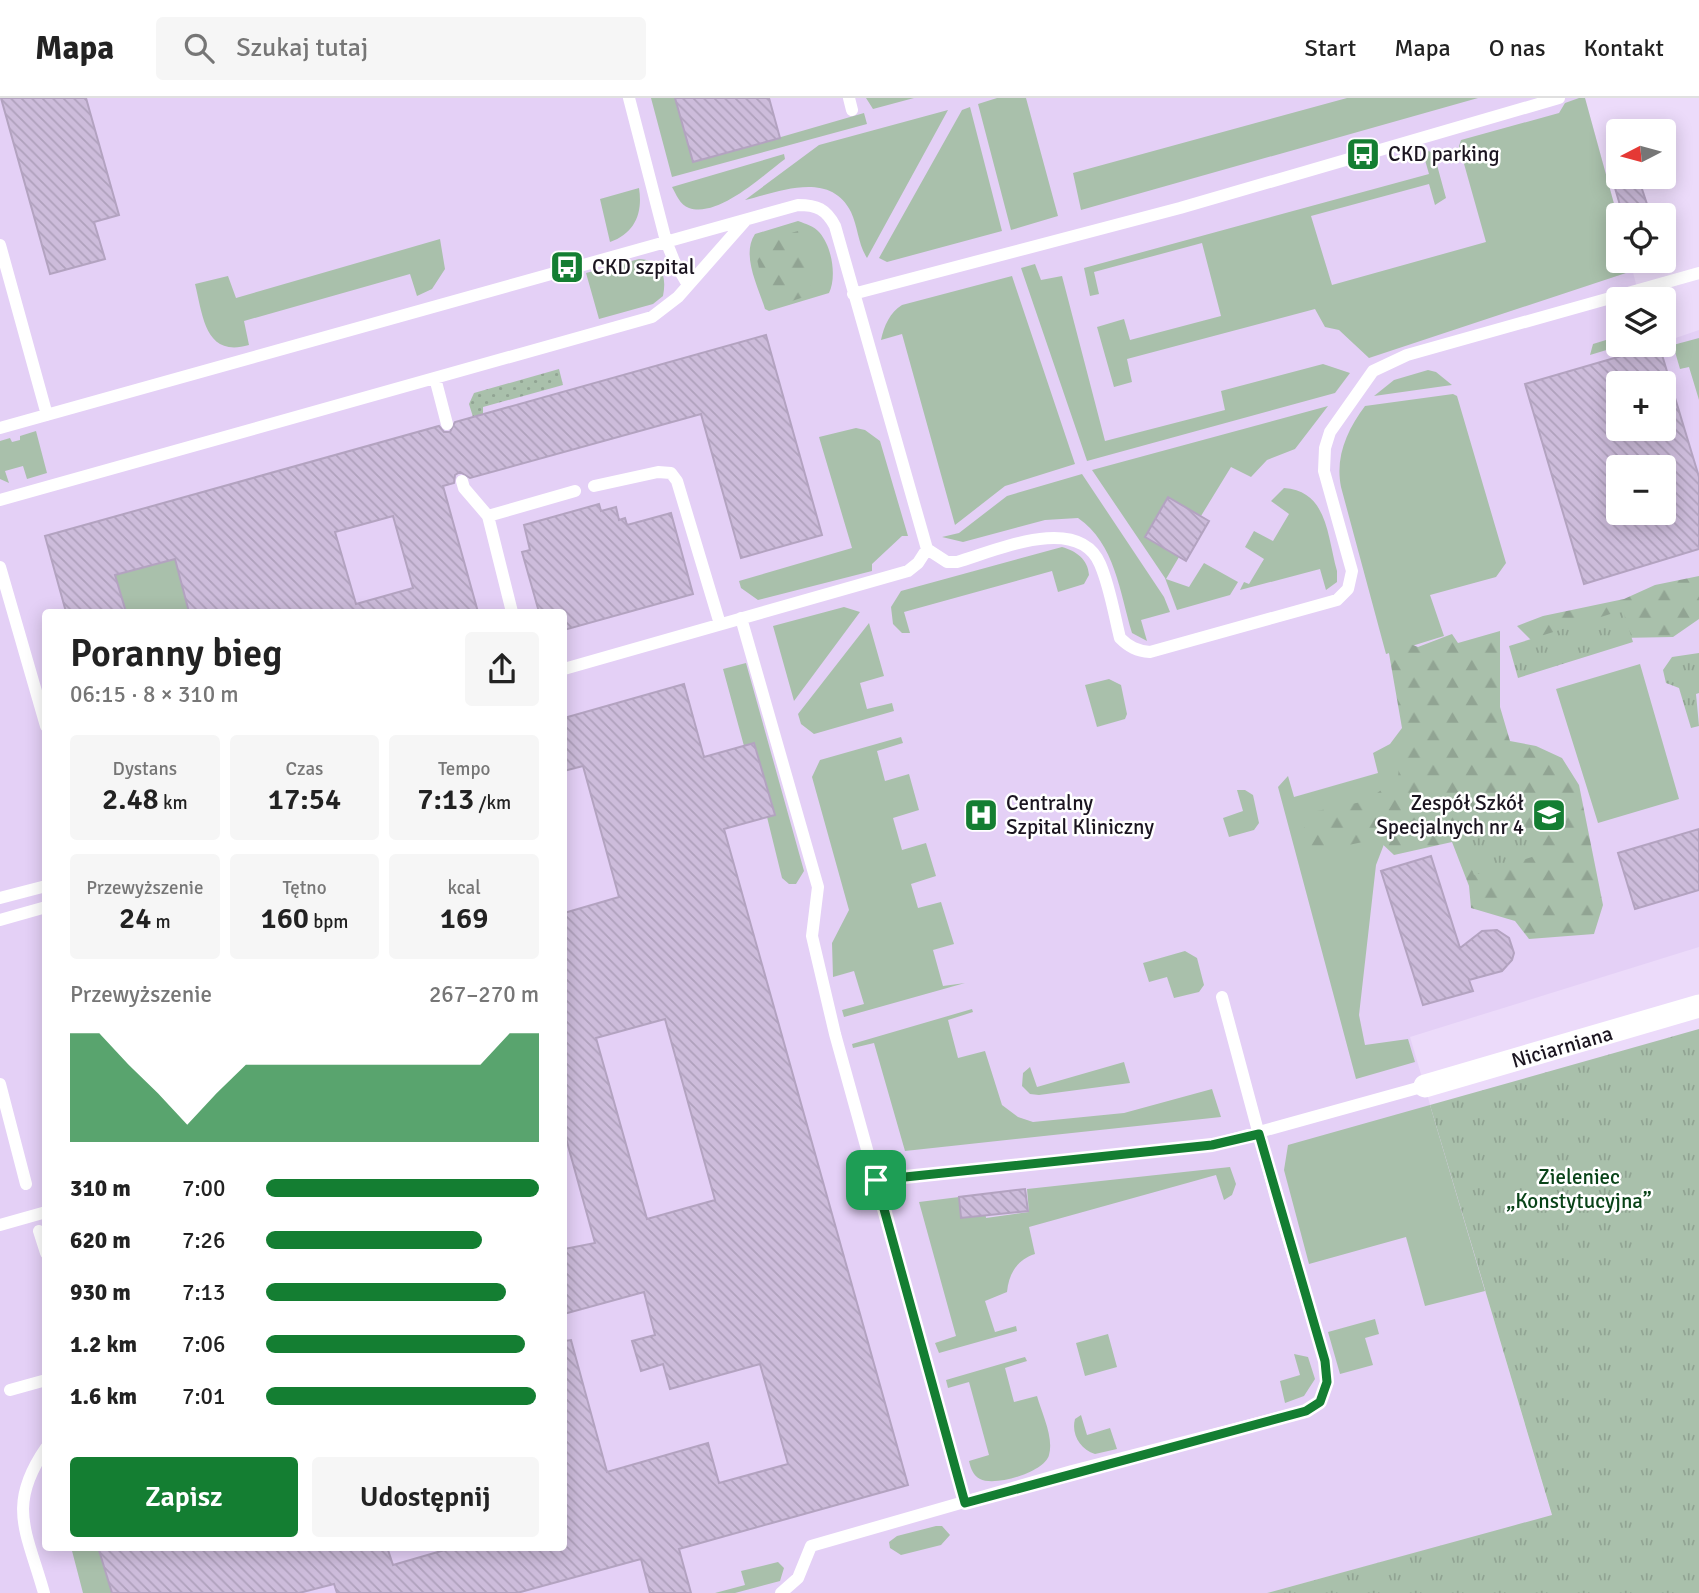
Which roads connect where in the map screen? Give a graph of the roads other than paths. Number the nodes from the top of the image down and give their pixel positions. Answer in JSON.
{"nodes":[{"id":1,"x":629,"y":98,"type":"edge"},
{"id":2,"x":1559,"y":98,"type":"edge"},
{"id":3,"x":746,"y":220,"type":"junction"},
{"id":4,"x":667,"y":240,"type":"junction"},
{"id":5,"x":0,"y":245,"type":"edge"},
{"id":6,"x":1699,"y":273,"type":"edge"},
{"id":7,"x":688,"y":285,"type":"junction"},
{"id":8,"x":853,"y":294,"type":"junction"},
{"id":9,"x":435,"y":378,"type":"junction"},
{"id":10,"x":47,"y":415,"type":"junction"},
{"id":11,"x":446,"y":424,"type":"dead end"},
{"id":12,"x":0,"y":428,"type":"edge"},
{"id":13,"x":462,"y":481,"type":"dead end"},
{"id":14,"x":594,"y":486,"type":"dead end"},
{"id":15,"x":575,"y":491,"type":"dead end"},
{"id":16,"x":0,"y":500,"type":"edge"},
{"id":17,"x":488,"y":516,"type":"junction"},
{"id":18,"x":927,"y":549,"type":"junction"},
{"id":19,"x":0,"y":567,"type":"edge"},
{"id":20,"x":511,"y":609,"type":"edge"},
{"id":21,"x":741,"y":618,"type":"junction"},
{"id":22,"x":720,"y":624,"type":"junction"},
{"id":23,"x":567,"y":668,"type":"edge"},
{"id":24,"x":42,"y":712,"type":"edge"},
{"id":25,"x":42,"y":887,"type":"edge"},
{"id":26,"x":0,"y":898,"type":"edge"},
{"id":27,"x":42,"y":908,"type":"edge"},
{"id":28,"x":0,"y":920,"type":"edge"},
{"id":29,"x":1222,"y":997,"type":"dead end"},
{"id":30,"x":1699,"y":1006,"type":"edge"},
{"id":31,"x":0,"y":1084,"type":"edge"},
{"id":32,"x":1425,"y":1086,"type":"joint"},
{"id":33,"x":1259,"y":1134,"type":"junction"},
{"id":34,"x":876,"y":1180,"type":"junction"},
{"id":35,"x":26,"y":1184,"type":"dead end"},
{"id":36,"x":42,"y":1213,"type":"edge"},
{"id":37,"x":0,"y":1225,"type":"edge"},
{"id":38,"x":39,"y":1231,"type":"dead end"},
{"id":39,"x":42,"y":1240,"type":"edge"},
{"id":40,"x":42,"y":1381,"type":"edge"},
{"id":41,"x":10,"y":1390,"type":"dead end"},
{"id":42,"x":42,"y":1454,"type":"edge"},
{"id":43,"x":965,"y":1503,"type":"junction"},
{"id":44,"x":44,"y":1593,"type":"edge"},
{"id":45,"x":782,"y":1593,"type":"edge"}],
"edges":[{"from":1,"to":4,"type":"lane"},
{"from":2,"to":8,"type":"lane"},
{"from":3,"to":4,"type":"lane"},
{"from":3,"to":7,"type":"lane"},
{"from":3,"to":8,"type":"lane"},
{"from":4,"to":7,"type":"lane"},
{"from":4,"to":10,"type":"lane"},
{"from":5,"to":10,"type":"lane"},
{"from":6,"to":18,"type":"lane"},
{"from":7,"to":9,"type":"lane"},
{"from":8,"to":18,"type":"lane"},
{"from":9,"to":11,"type":"lane"},
{"from":9,"to":16,"type":"lane"},
{"from":10,"to":12,"type":"lane"},
{"from":13,"to":17,"type":"lane"},
{"from":14,"to":22,"type":"lane"},
{"from":15,"to":17,"type":"lane"},
{"from":17,"to":20,"type":"lane"},
{"from":18,"to":21,"type":"lane"},
{"from":19,"to":24,"type":"lane"},
{"from":21,"to":22,"type":"lane"},
{"from":21,"to":34,"type":"lane"},
{"from":22,"to":23,"type":"lane"},
{"from":25,"to":26,"type":"lane"},
{"from":27,"to":28,"type":"lane"},
{"from":29,"to":33,"type":"lane"},
{"from":30,"to":32,"type":"street","name":"Niciarniana"},
{"from":31,"to":35,"type":"lane"},
{"from":32,"to":33,"type":"lane"},
{"from":33,"to":34,"type":"lane"},
{"from":33,"to":43,"type":"lane"},
{"from":34,"to":43,"type":"lane"},
{"from":36,"to":37,"type":"lane"},
{"from":38,"to":39,"type":"lane"},
{"from":40,"to":41,"type":"lane"},
{"from":42,"to":44,"type":"lane"},
{"from":43,"to":45,"type":"lane"}]}
